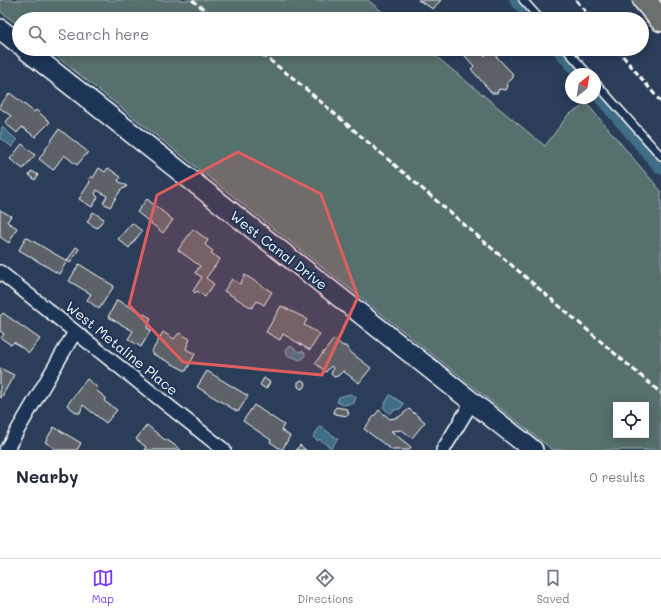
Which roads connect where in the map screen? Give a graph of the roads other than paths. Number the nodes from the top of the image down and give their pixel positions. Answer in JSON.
{"nodes":[{"id":1,"x":523,"y":0,"type":"edge"},
{"id":2,"x":644,"y":0,"type":"edge"},
{"id":3,"x":534,"y":12,"type":"edge"},
{"id":4,"x":661,"y":20,"type":"edge"},
{"id":5,"x":0,"y":29,"type":"edge"},
{"id":6,"x":12,"y":38,"type":"edge"},
{"id":7,"x":34,"y":56,"type":"edge"},
{"id":8,"x":572,"y":56,"type":"edge"},
{"id":9,"x":583,"y":68,"type":"edge"},
{"id":10,"x":601,"y":89,"type":"edge"},
{"id":11,"x":661,"y":156,"type":"edge"},
{"id":12,"x":0,"y":272,"type":"edge"},
{"id":13,"x":75,"y":332,"type":"junction"},
{"id":14,"x":472,"y":402,"type":"junction"},
{"id":15,"x":6,"y":450,"type":"edge"},
{"id":16,"x":223,"y":450,"type":"edge"},
{"id":17,"x":443,"y":450,"type":"edge"},
{"id":18,"x":533,"y":450,"type":"edge"}],
"edges":[{"from":1,"to":3,"type":"lane"},
{"from":2,"to":4,"type":"highway"},
{"from":5,"to":6,"type":"street"},
{"from":7,"to":14,"type":"street","name":"West Canal Drive"},
{"from":8,"to":9,"type":"lane"},
{"from":10,"to":11,"type":"lane"},
{"from":12,"to":13,"type":"street","name":"West Metaline Place"},
{"from":13,"to":15,"type":"street"},
{"from":13,"to":16,"type":"street","name":"West Metaline Place"},
{"from":14,"to":17,"type":"street"},
{"from":14,"to":18,"type":"street","name":"West Canal Drive"}]}
